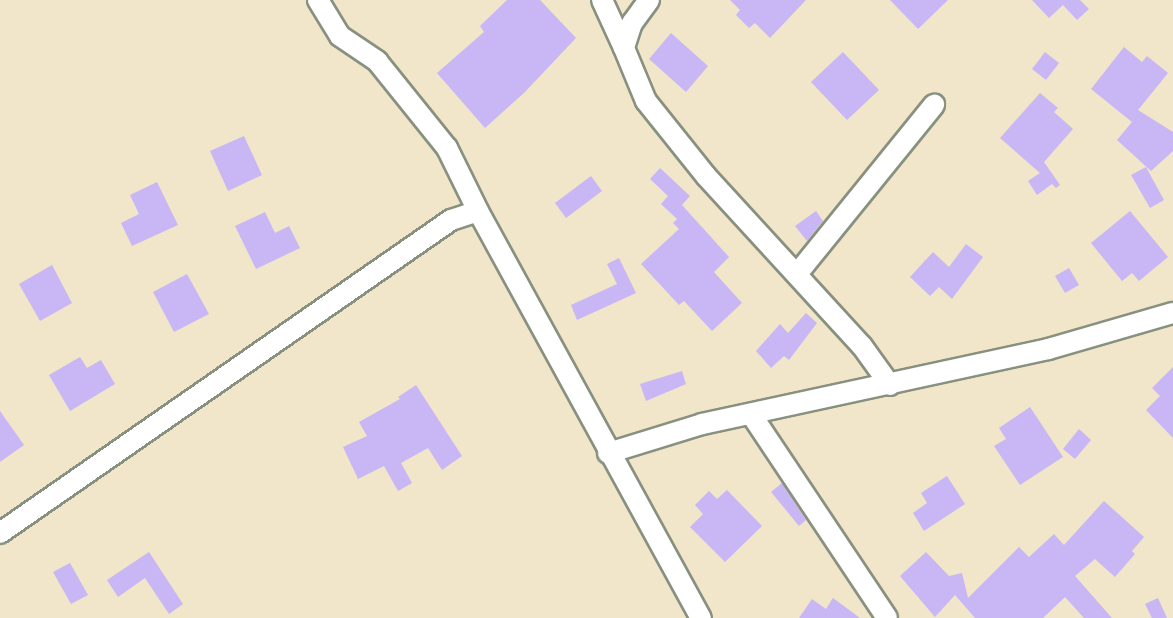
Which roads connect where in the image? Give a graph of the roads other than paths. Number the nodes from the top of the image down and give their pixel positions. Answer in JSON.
{"nodes":[{"id":1,"x":318,"y":0,"type":"edge"},
{"id":2,"x":602,"y":0,"type":"edge"},
{"id":3,"x":649,"y":0,"type":"edge"},
{"id":4,"x":624,"y":48,"type":"junction"},
{"id":5,"x":934,"y":105,"type":"dead end"},
{"id":6,"x":478,"y":211,"type":"junction"},
{"id":7,"x":797,"y":274,"type":"junction"},
{"id":8,"x":1173,"y":313,"type":"edge"},
{"id":9,"x":890,"y":385,"type":"junction"},
{"id":10,"x":751,"y":414,"type":"junction"},
{"id":11,"x":608,"y":453,"type":"junction"},
{"id":12,"x":0,"y":533,"type":"edge"},
{"id":13,"x":701,"y":618,"type":"edge"},
{"id":14,"x":887,"y":618,"type":"edge"}],
"edges":[{"from":1,"to":6,"type":"street"},
{"from":2,"to":4,"type":"street"},
{"from":3,"to":4,"type":"street"},
{"from":4,"to":7,"type":"street"},
{"from":5,"to":7,"type":"street"},
{"from":6,"to":11,"type":"street"},
{"from":6,"to":12,"type":"street"},
{"from":7,"to":9,"type":"street"},
{"from":8,"to":9,"type":"street"},
{"from":9,"to":10,"type":"street"},
{"from":10,"to":11,"type":"street"},
{"from":10,"to":14,"type":"street"},
{"from":11,"to":13,"type":"street"}]}
